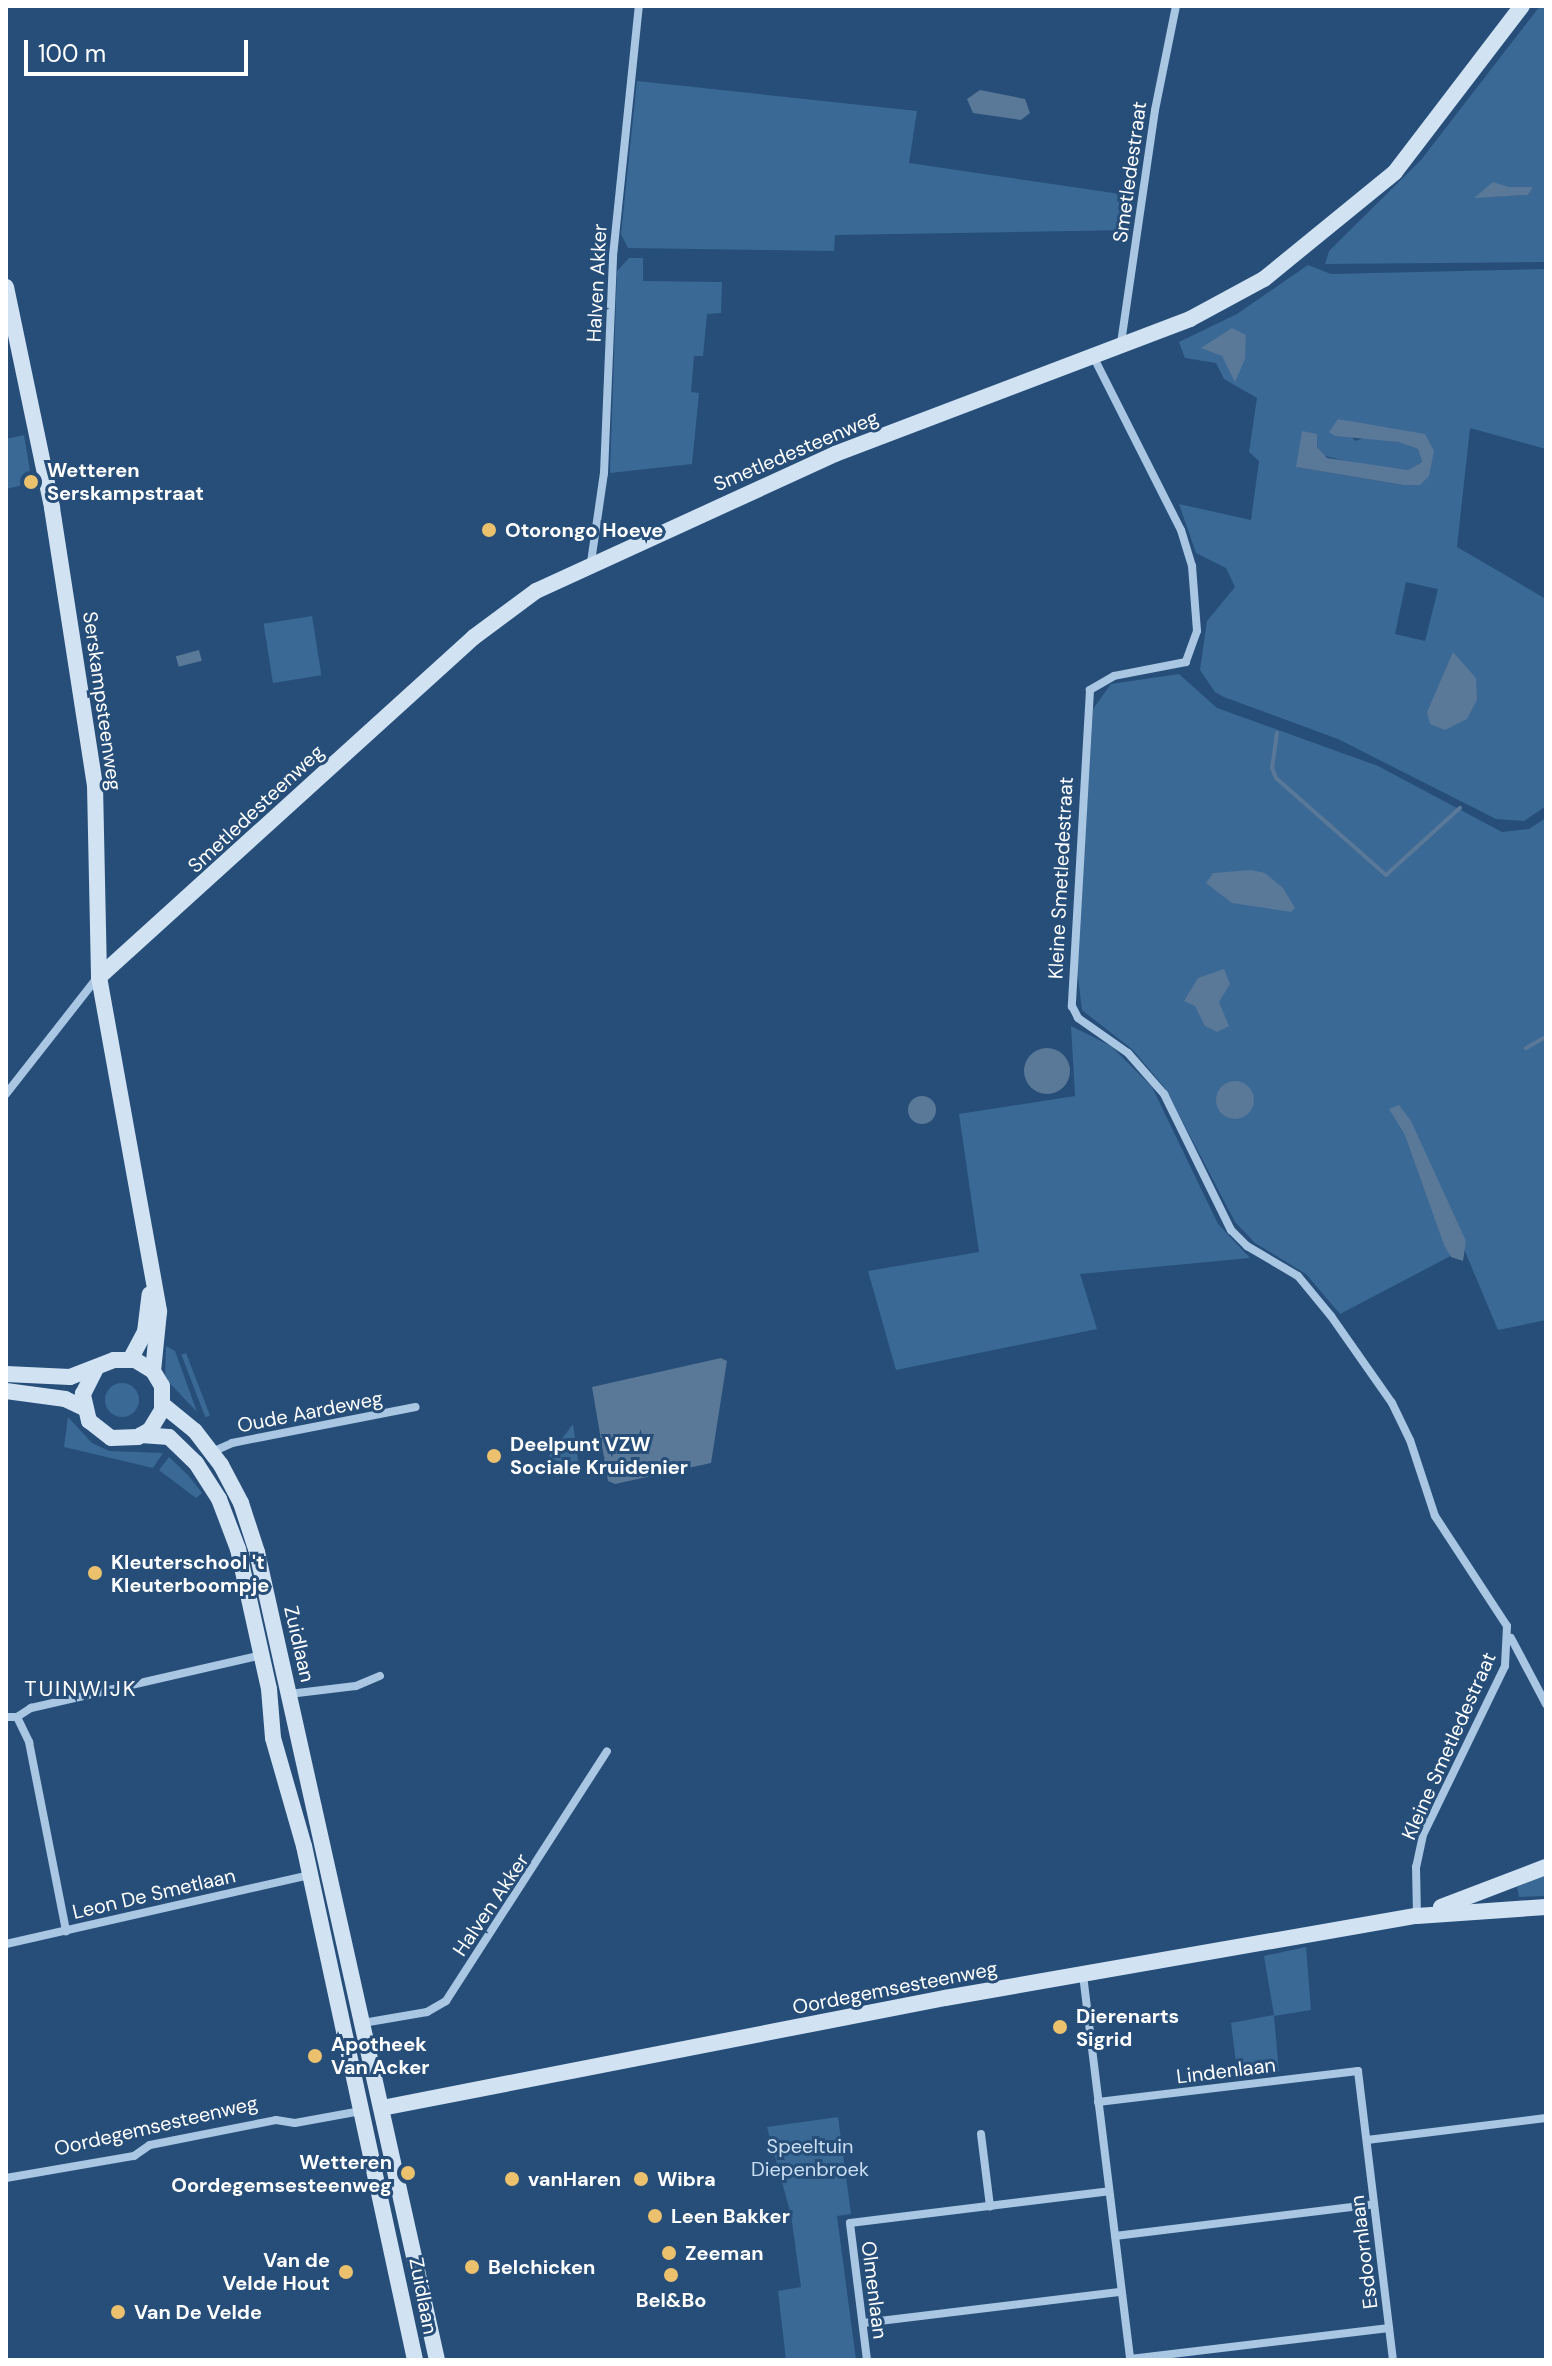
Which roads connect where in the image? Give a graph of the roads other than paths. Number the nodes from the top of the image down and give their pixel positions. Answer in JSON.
{"nodes":[{"id":1,"x":639,"y":6,"type":"edge"},
{"id":2,"x":1176,"y":6,"type":"edge"},
{"id":3,"x":1522,"y":6,"type":"edge"},
{"id":4,"x":6,"y":287,"type":"edge"},
{"id":5,"x":1121,"y":344,"type":"junction"},
{"id":6,"x":1093,"y":355,"type":"junction"},
{"id":7,"x":591,"y":562,"type":"junction"},
{"id":8,"x":99,"y":977,"type":"junction"},
{"id":9,"x":6,"y":1094,"type":"edge"},
{"id":10,"x":152,"y":1285,"type":"junction"},
{"id":11,"x":130,"y":1360,"type":"junction"},
{"id":12,"x":95,"y":1370,"type":"junction"},
{"id":13,"x":153,"y":1371,"type":"junction"},
{"id":14,"x":6,"y":1374,"type":"edge"},
{"id":15,"x":6,"y":1391,"type":"edge"},
{"id":16,"x":163,"y":1405,"type":"junction"},
{"id":17,"x":415,"y":1407,"type":"dead end"},
{"id":18,"x":84,"y":1408,"type":"junction"},
{"id":19,"x":141,"y":1435,"type":"junction"},
{"id":20,"x":212,"y":1452,"type":"junction"},
{"id":21,"x":1510,"y":1637,"type":"junction"},
{"id":22,"x":262,"y":1655,"type":"junction"},
{"id":23,"x":380,"y":1676,"type":"dead end"},
{"id":24,"x":289,"y":1694,"type":"junction"},
{"id":25,"x":1546,"y":1704,"type":"edge"},
{"id":26,"x":6,"y":1717,"type":"edge"},
{"id":27,"x":17,"y":1717,"type":"junction"},
{"id":28,"x":607,"y":1751,"type":"dead end"},
{"id":29,"x":281,"y":1770,"type":"junction"},
{"id":30,"x":319,"y":1825,"type":"junction"},
{"id":31,"x":1546,"y":1867,"type":"edge"},
{"id":32,"x":310,"y":1875,"type":"junction"},
{"id":33,"x":1546,"y":1907,"type":"edge"},
{"id":34,"x":1417,"y":1916,"type":"junction"},
{"id":35,"x":66,"y":1931,"type":"junction"},
{"id":36,"x":6,"y":1944,"type":"edge"},
{"id":37,"x":1083,"y":1975,"type":"junction"},
{"id":38,"x":337,"y":2000,"type":"junction"},
{"id":39,"x":363,"y":2023,"type":"junction"},
{"id":40,"x":1358,"y":2071,"type":"joint"},
{"id":41,"x":1098,"y":2102,"type":"junction"},
{"id":42,"x":382,"y":2108,"type":"junction"},
{"id":43,"x":361,"y":2111,"type":"junction"},
{"id":44,"x":1546,"y":2118,"type":"edge"},
{"id":45,"x":981,"y":2134,"type":"dead end"},
{"id":46,"x":1367,"y":2140,"type":"junction"},
{"id":47,"x":370,"y":2147,"type":"junction"},
{"id":48,"x":6,"y":2178,"type":"edge"},
{"id":49,"x":1109,"y":2191,"type":"junction"},
{"id":50,"x":1374,"y":2204,"type":"junction"},
{"id":51,"x":990,"y":2206,"type":"junction"},
{"id":52,"x":1115,"y":2236,"type":"junction"},
{"id":53,"x":411,"y":2243,"type":"junction"},
{"id":54,"x":1121,"y":2292,"type":"junction"},
{"id":55,"x":863,"y":2323,"type":"junction"},
{"id":56,"x":1389,"y":2328,"type":"junction"},
{"id":57,"x":1130,"y":2359,"type":"edge"},
{"id":58,"x":415,"y":2360,"type":"edge"},
{"id":59,"x":437,"y":2360,"type":"edge"},
{"id":60,"x":867,"y":2360,"type":"edge"},
{"id":61,"x":1393,"y":2360,"type":"edge"}],
"edges":[{"from":1,"to":7,"type":"street","name":"Halven Akker"},
{"from":2,"to":5,"type":"street","name":"Smetledestraat"},
{"from":3,"to":5,"type":"street","name":"Smetledesteenweg"},
{"from":4,"to":8,"type":"street","name":"Serskampsteenweg"},
{"from":5,"to":6,"type":"street","name":"Smetledesteenweg"},
{"from":6,"to":7,"type":"street","name":"Smetledesteenweg"},
{"from":6,"to":21,"type":"street","name":"Kleine Smetledestraat"},
{"from":7,"to":8,"type":"street","name":"Smetledesteenweg"},
{"from":8,"to":9,"type":"street"},
{"from":8,"to":10,"type":"street"},
{"from":10,"to":11,"type":"street"},
{"from":10,"to":13,"type":"street"},
{"from":11,"to":12,"type":"street"},
{"from":11,"to":13,"type":"street"},
{"from":12,"to":14,"type":"street"},
{"from":12,"to":18,"type":"street"},
{"from":13,"to":16,"type":"street"},
{"from":15,"to":18,"type":"street"},
{"from":16,"to":19,"type":"street"},
{"from":16,"to":20,"type":"street","name":"Zuidlaan"},
{"from":17,"to":20,"type":"street","name":"Oude Aardeweg"},
{"from":18,"to":19,"type":"street"},
{"from":19,"to":22,"type":"street","name":"Zuidlaan"},
{"from":20,"to":24,"type":"street","name":"Zuidlaan"},
{"from":21,"to":25,"type":"street","name":"Kleine Smetledestraat"},
{"from":21,"to":34,"type":"street","name":"Kleine Smetledestraat"},
{"from":22,"to":27,"type":"street"},
{"from":22,"to":29,"type":"street","name":"Zuidlaan"},
{"from":23,"to":24,"type":"street"},
{"from":24,"to":30,"type":"street","name":"Zuidlaan"},
{"from":26,"to":27,"type":"street"},
{"from":27,"to":35,"type":"street"},
{"from":28,"to":39,"type":"street","name":"Halven Akker"},
{"from":29,"to":30,"type":"street","name":"Zuidlaan"},
{"from":29,"to":32,"type":"street","name":"Zuidlaan"},
{"from":30,"to":39,"type":"street","name":"Zuidlaan"},
{"from":31,"to":34,"type":"street","name":"Oordegemsesteenweg"},
{"from":32,"to":35,"type":"street","name":"Leon De Smetlaan"},
{"from":32,"to":38,"type":"street","name":"Zuidlaan"},
{"from":33,"to":34,"type":"street","name":"Oordegemsesteenweg"},
{"from":34,"to":37,"type":"street","name":"Oordegemsesteenweg"},
{"from":35,"to":36,"type":"street","name":"Leon De Smetlaan"},
{"from":37,"to":41,"type":"street"},
{"from":37,"to":42,"type":"street","name":"Oordegemsesteenweg"},
{"from":38,"to":42,"type":"street","name":"Zuidlaan"},
{"from":38,"to":43,"type":"street","name":"Zuidlaan"},
{"from":39,"to":42,"type":"street","name":"Zuidlaan"},
{"from":40,"to":41,"type":"street","name":"Lindenlaan"},
{"from":40,"to":46,"type":"street","name":"Esdoornlaan"},
{"from":41,"to":49,"type":"street"},
{"from":42,"to":53,"type":"street","name":"Zuidlaan"},
{"from":43,"to":47,"type":"street","name":"Zuidlaan"},
{"from":43,"to":48,"type":"street","name":"Oordegemsesteenweg"},
{"from":44,"to":46,"type":"street"},
{"from":45,"to":51,"type":"street"},
{"from":46,"to":50,"type":"street","name":"Esdoornlaan"},
{"from":47,"to":53,"type":"street","name":"Zuidlaan"},
{"from":47,"to":58,"type":"street","name":"Zuidlaan"},
{"from":49,"to":51,"type":"street"},
{"from":49,"to":52,"type":"street"},
{"from":50,"to":52,"type":"street"},
{"from":50,"to":56,"type":"street","name":"Esdoornlaan"},
{"from":51,"to":55,"type":"street","name":"Olmenlaan"},
{"from":52,"to":54,"type":"street"},
{"from":53,"to":59,"type":"street","name":"Zuidlaan"},
{"from":54,"to":55,"type":"street"},
{"from":54,"to":57,"type":"street"},
{"from":55,"to":60,"type":"street","name":"Olmenlaan"},
{"from":56,"to":57,"type":"street"},
{"from":56,"to":61,"type":"street","name":"Esdoornlaan"}]}
